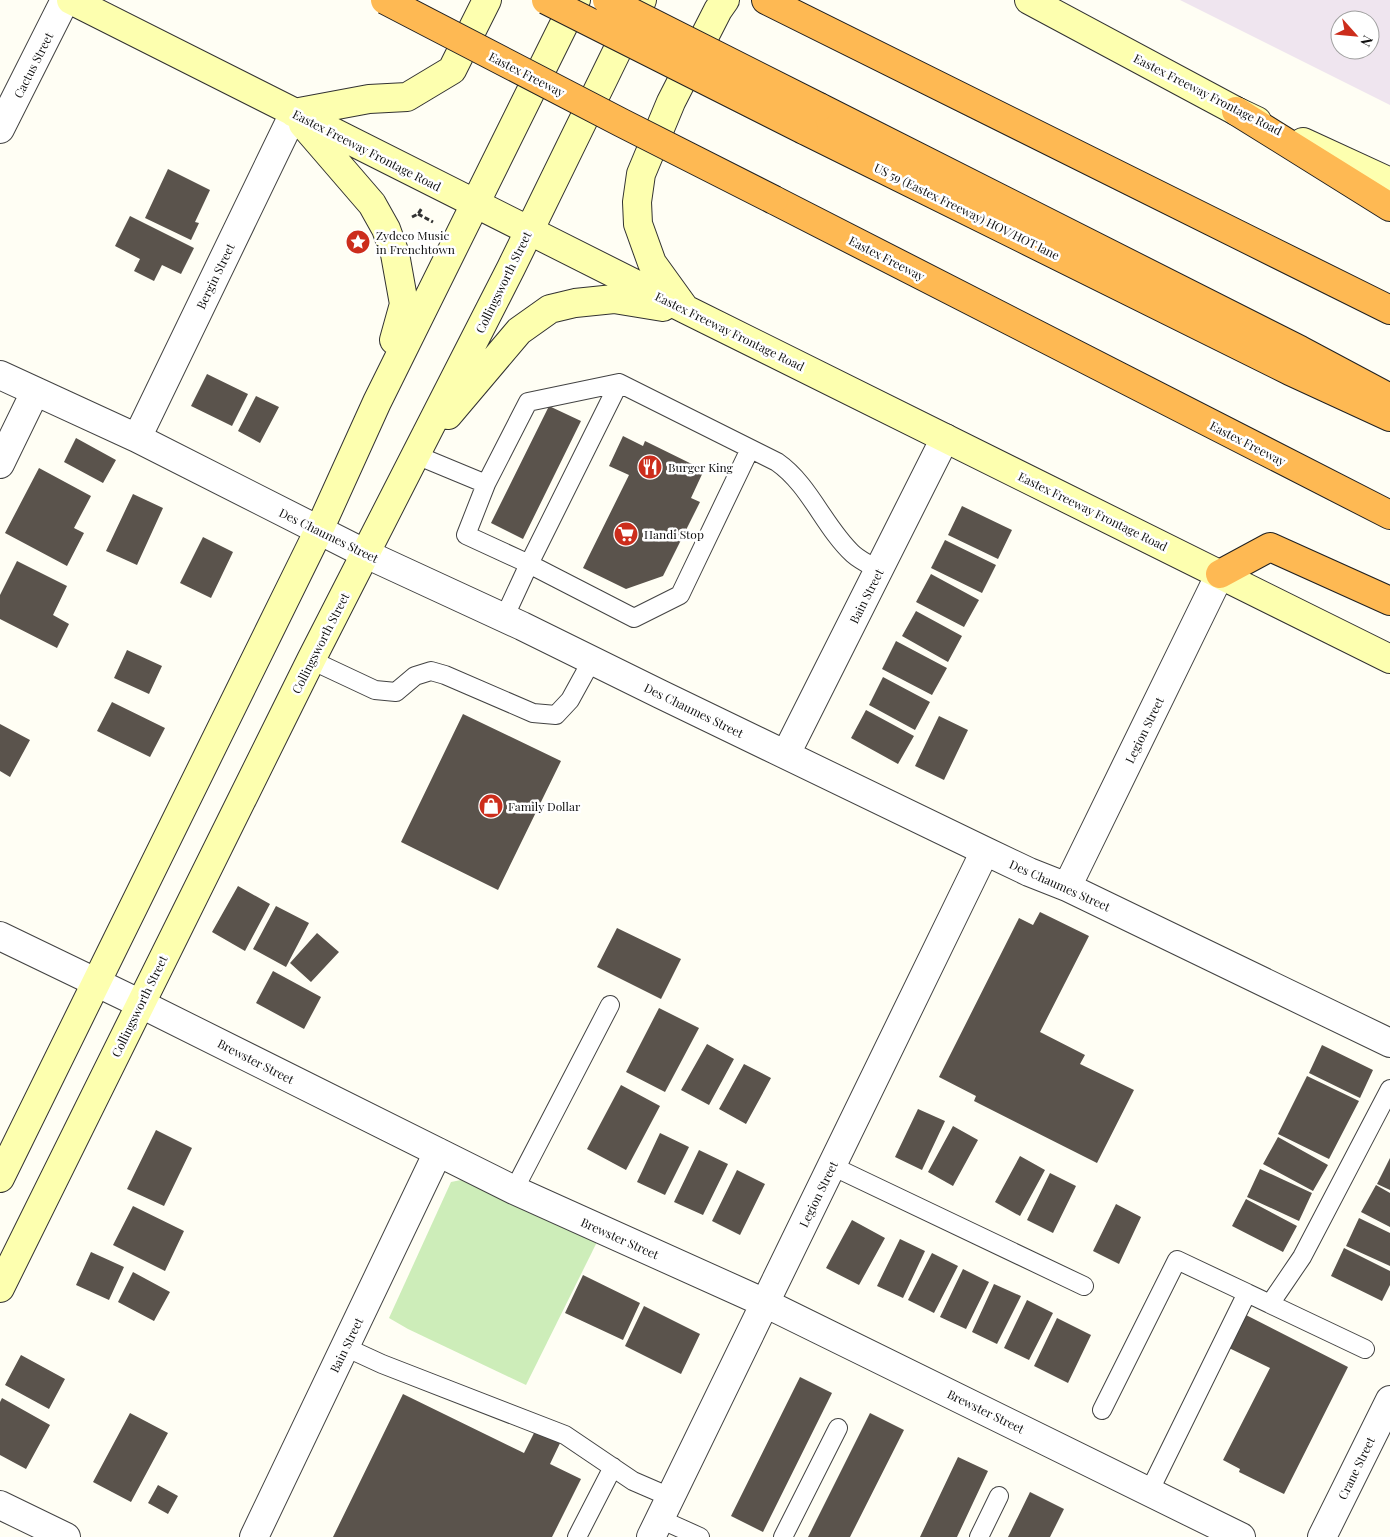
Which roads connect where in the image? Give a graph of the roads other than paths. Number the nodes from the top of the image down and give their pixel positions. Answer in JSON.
{"nodes":[{"id":1,"x":65,"y":0,"type":"edge"},
{"id":2,"x":71,"y":0,"type":"edge"},
{"id":3,"x":385,"y":0,"type":"edge"},
{"id":4,"x":487,"y":0,"type":"edge"},
{"id":5,"x":546,"y":0,"type":"edge"},
{"id":6,"x":576,"y":0,"type":"edge"},
{"id":7,"x":607,"y":0,"type":"edge"},
{"id":8,"x":642,"y":0,"type":"edge"},
{"id":9,"x":725,"y":0,"type":"edge"},
{"id":10,"x":766,"y":0,"type":"edge"},
{"id":11,"x":1029,"y":0,"type":"edge"},
{"id":12,"x":1236,"y":111,"type":"junction"},
{"id":13,"x":294,"y":113,"type":"junction"},
{"id":14,"x":0,"y":129,"type":"edge"},
{"id":15,"x":1390,"y":182,"type":"edge"},
{"id":16,"x":474,"y":204,"type":"junction"},
{"id":17,"x":1390,"y":207,"type":"edge"},
{"id":18,"x":528,"y":230,"type":"junction"},
{"id":19,"x":686,"y":310,"type":"junction"},
{"id":20,"x":1390,"y":310,"type":"edge"},
{"id":21,"x":0,"y":375,"type":"edge"},
{"id":22,"x":619,"y":383,"type":"junction"},
{"id":23,"x":35,"y":392,"type":"junction"},
{"id":24,"x":1390,"y":398,"type":"edge"},
{"id":25,"x":377,"y":402,"type":"junction"},
{"id":26,"x":1390,"y":417,"type":"edge"},
{"id":27,"x":137,"y":438,"type":"junction"},
{"id":28,"x":945,"y":438,"type":"junction"},
{"id":29,"x":750,"y":449,"type":"junction"},
{"id":30,"x":416,"y":455,"type":"junction"},
{"id":31,"x":0,"y":464,"type":"edge"},
{"id":32,"x":486,"y":484,"type":"junction"},
{"id":33,"x":1390,"y":515,"type":"edge"},
{"id":34,"x":319,"y":530,"type":"junction"},
{"id":35,"x":366,"y":554,"type":"junction"},
{"id":36,"x":530,"y":564,"type":"junction"},
{"id":37,"x":879,"y":570,"type":"junction"},
{"id":38,"x":1220,"y":574,"type":"junction"},
{"id":39,"x":1390,"y":601,"type":"edge"},
{"id":40,"x":504,"y":618,"type":"junction"},
{"id":41,"x":1390,"y":659,"type":"edge"},
{"id":42,"x":311,"y":660,"type":"junction"},
{"id":43,"x":592,"y":660,"type":"junction"},
{"id":44,"x":786,"y":754,"type":"junction"},
{"id":45,"x":985,"y":851,"type":"junction"},
{"id":46,"x":1067,"y":887,"type":"junction"},
{"id":47,"x":0,"y":936,"type":"edge"},
{"id":48,"x":96,"y":982,"type":"junction"},
{"id":49,"x":141,"y":1004,"type":"junction"},
{"id":50,"x":610,"y":1005,"type":"dead end"},
{"id":51,"x":1390,"y":1043,"type":"edge"},
{"id":52,"x":1390,"y":1089,"type":"edge"},
{"id":53,"x":438,"y":1152,"type":"junction"},
{"id":54,"x":832,"y":1166,"type":"junction"},
{"id":55,"x":0,"y":1178,"type":"edge"},
{"id":56,"x":514,"y":1190,"type":"junction"},
{"id":57,"x":1084,"y":1286,"type":"dead end"},
{"id":58,"x":0,"y":1288,"type":"edge"},
{"id":59,"x":1247,"y":1293,"type":"junction"},
{"id":60,"x":765,"y":1303,"type":"junction"},
{"id":61,"x":1270,"y":1304,"type":"junction"},
{"id":62,"x":345,"y":1347,"type":"junction"},
{"id":63,"x":1365,"y":1349,"type":"dead end"},
{"id":64,"x":1390,"y":1400,"type":"edge"},
{"id":65,"x":1102,"y":1410,"type":"dead end"},
{"id":66,"x":838,"y":1428,"type":"dead end"},
{"id":67,"x":613,"y":1467,"type":"junction"},
{"id":68,"x":1149,"y":1492,"type":"junction"},
{"id":69,"x":999,"y":1496,"type":"dead end"},
{"id":70,"x":0,"y":1505,"type":"edge"},
{"id":71,"x":660,"y":1517,"type":"edge"},
{"id":72,"x":66,"y":1537,"type":"edge"},
{"id":73,"x":254,"y":1537,"type":"edge"},
{"id":74,"x":577,"y":1537,"type":"edge"},
{"id":75,"x":700,"y":1537,"type":"edge"},
{"id":76,"x":783,"y":1537,"type":"edge"},
{"id":77,"x":978,"y":1537,"type":"edge"},
{"id":78,"x":1241,"y":1537,"type":"edge"},
{"id":79,"x":1322,"y":1537,"type":"edge"}],
"edges":[{"from":1,"to":14,"type":"street","name":"Cactus Street"},
{"from":2,"to":13,"type":"main road","name":"Eastex Freeway Frontage Road"},
{"from":3,"to":33,"type":"highway","name":"Eastex Freeway","bridge":true},
{"from":4,"to":13,"type":"main road"},
{"from":5,"to":26,"type":"highway","name":"US 59 (Eastex Freeway) HOV/HOT lane","bridge":true},
{"from":6,"to":16,"type":"main road"},
{"from":7,"to":24,"type":"highway","bridge":true},
{"from":8,"to":18,"type":"main road","name":"Collingsworth Street"},
{"from":9,"to":19,"type":"main road"},
{"from":10,"to":20,"type":"highway"},
{"from":11,"to":12,"type":"main road","name":"Eastex Freeway Frontage Road"},
{"from":12,"to":15,"type":"main road","name":"Eastex Freeway Frontage Road"},
{"from":12,"to":17,"type":"highway"},
{"from":13,"to":16,"type":"main road","name":"Eastex Freeway Frontage Road"},
{"from":13,"to":25,"type":"main road"},
{"from":13,"to":27,"type":"street","name":"Bergin Street"},
{"from":16,"to":18,"type":"main road","name":"Eastex Freeway Frontage Road"},
{"from":16,"to":25,"type":"main road"},
{"from":18,"to":19,"type":"main road","name":"Eastex Freeway Frontage Road"},
{"from":18,"to":30,"type":"main road","name":"Collingsworth Street"},
{"from":19,"to":28,"type":"main road","name":"Eastex Freeway Frontage Road"},
{"from":19,"to":30,"type":"main road"},
{"from":21,"to":23,"type":"street","name":"Des Chaumes Street"},
{"from":22,"to":29,"type":"lane"},
{"from":22,"to":32,"type":"lane"},
{"from":22,"to":36,"type":"lane"},
{"from":23,"to":27,"type":"street","name":"Des Chaumes Street"},
{"from":23,"to":31,"type":"street"},
{"from":25,"to":34,"type":"main road"},
{"from":27,"to":34,"type":"street","name":"Des Chaumes Street"},
{"from":28,"to":37,"type":"street","name":"Bain Street"},
{"from":28,"to":38,"type":"main road","name":"Eastex Freeway Frontage Road"},
{"from":29,"to":36,"type":"lane"},
{"from":29,"to":37,"type":"lane"},
{"from":30,"to":32,"type":"lane"},
{"from":30,"to":35,"type":"main road","name":"Collingsworth Street"},
{"from":32,"to":36,"type":"lane"},
{"from":34,"to":35,"type":"street","name":"Des Chaumes Street"},
{"from":34,"to":48,"type":"main road"},
{"from":35,"to":40,"type":"street","name":"Des Chaumes Street"},
{"from":35,"to":42,"type":"main road","name":"Collingsworth Street"},
{"from":36,"to":40,"type":"lane"},
{"from":37,"to":44,"type":"street","name":"Bain Street"},
{"from":38,"to":39,"type":"highway"},
{"from":38,"to":41,"type":"main road","name":"Eastex Freeway Frontage Road"},
{"from":38,"to":46,"type":"street","name":"Legion Street"},
{"from":40,"to":43,"type":"street","name":"Des Chaumes Street"},
{"from":42,"to":43,"type":"lane"},
{"from":42,"to":49,"type":"main road","name":"Collingsworth Street"},
{"from":43,"to":44,"type":"street","name":"Des Chaumes Street"},
{"from":44,"to":45,"type":"street","name":"Des Chaumes Street"},
{"from":45,"to":46,"type":"street","name":"Des Chaumes Street"},
{"from":45,"to":54,"type":"street","name":"Legion Street"},
{"from":46,"to":51,"type":"street","name":"Des Chaumes Street"},
{"from":47,"to":48,"type":"street","name":"Brewster Street"},
{"from":48,"to":49,"type":"street","name":"Brewster Street"},
{"from":48,"to":55,"type":"main road"},
{"from":49,"to":53,"type":"street","name":"Brewster Street"},
{"from":49,"to":58,"type":"main road","name":"Collingsworth Street"},
{"from":50,"to":56,"type":"lane"},
{"from":52,"to":61,"type":"lane"},
{"from":53,"to":56,"type":"street","name":"Brewster Street"},
{"from":53,"to":62,"type":"street","name":"Bain Street"},
{"from":54,"to":57,"type":"lane"},
{"from":54,"to":60,"type":"street","name":"Legion Street"},
{"from":56,"to":60,"type":"street","name":"Brewster Street"},
{"from":59,"to":61,"type":"lane"},
{"from":59,"to":65,"type":"lane"},
{"from":59,"to":68,"type":"lane"},
{"from":60,"to":68,"type":"street","name":"Brewster Street"},
{"from":60,"to":71,"type":"street","name":"Legion Street"},
{"from":61,"to":63,"type":"lane"},
{"from":62,"to":67,"type":"lane"},
{"from":62,"to":73,"type":"street","name":"Bain Street"},
{"from":64,"to":79,"type":"street","name":"Crane Street"},
{"from":66,"to":76,"type":"lane"},
{"from":67,"to":71,"type":"lane"},
{"from":67,"to":74,"type":"lane"},
{"from":68,"to":78,"type":"street","name":"Brewster Street"},
{"from":69,"to":77,"type":"lane"},
{"from":70,"to":72,"type":"street"},
{"from":71,"to":75,"type":"lane"}]}
